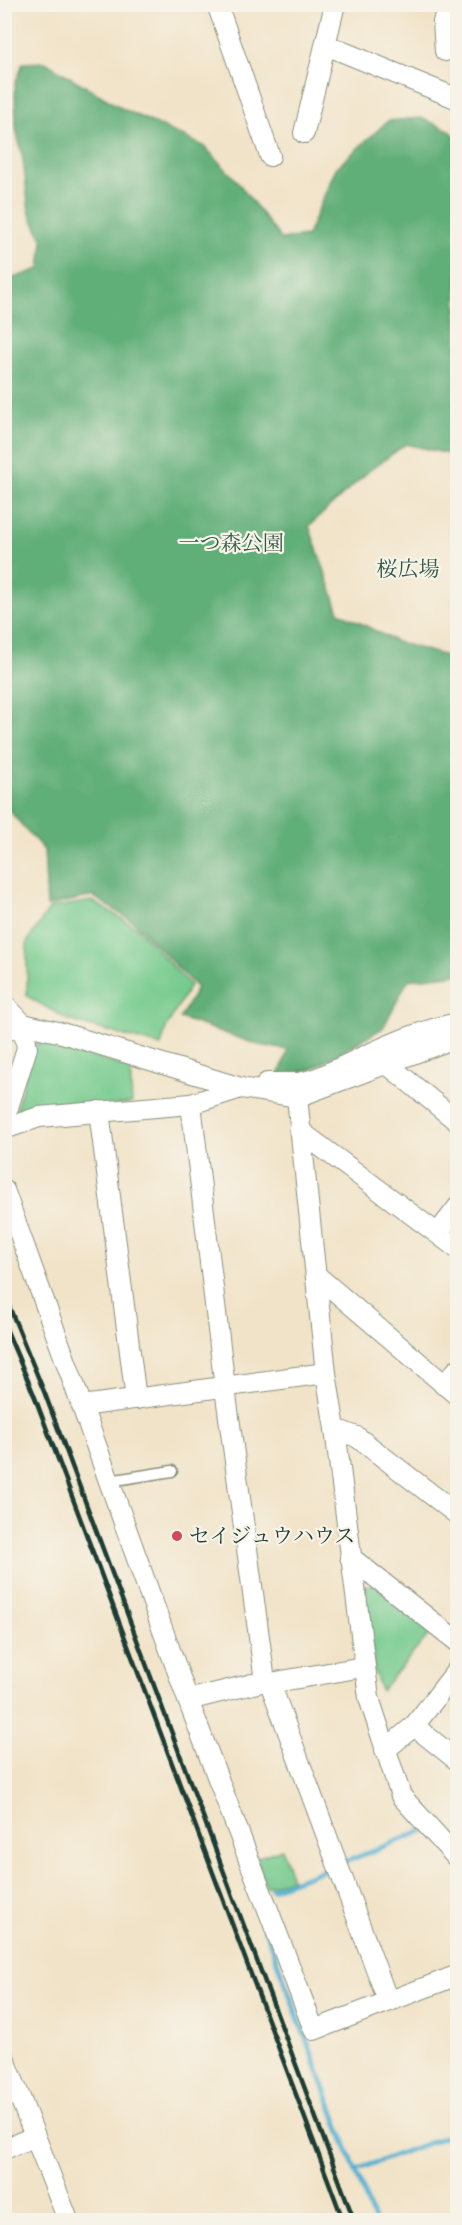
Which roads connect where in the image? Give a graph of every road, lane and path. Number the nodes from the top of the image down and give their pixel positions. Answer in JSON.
{"nodes":[{"id":1,"x":217,"y":4,"type":"edge"},
{"id":2,"x":334,"y":4,"type":"edge"},
{"id":3,"x":448,"y":4,"type":"edge"},
{"id":4,"x":326,"y":45,"type":"junction"},
{"id":5,"x":458,"y":48,"type":"edge"},
{"id":6,"x":458,"y":99,"type":"edge"},
{"id":7,"x":304,"y":133,"type":"dead end"},
{"id":8,"x":270,"y":156,"type":"dead end"},
{"id":9,"x":4,"y":1004,"type":"edge"},
{"id":10,"x":458,"y":1023,"type":"edge"},
{"id":11,"x":14,"y":1028,"type":"edge"},
{"id":12,"x":458,"y":1040,"type":"edge"},
{"id":13,"x":387,"y":1064,"type":"junction"},
{"id":14,"x":182,"y":1070,"type":"junction"},
{"id":15,"x":241,"y":1088,"type":"junction"},
{"id":16,"x":297,"y":1097,"type":"junction"},
{"id":17,"x":191,"y":1104,"type":"junction"},
{"id":18,"x":99,"y":1111,"type":"junction"},
{"id":19,"x":4,"y":1120,"type":"edge"},
{"id":20,"x":458,"y":1122,"type":"edge"},
{"id":21,"x":4,"y":1129,"type":"edge"},
{"id":22,"x":300,"y":1131,"type":"junction"},
{"id":23,"x":4,"y":1190,"type":"edge"},
{"id":24,"x":458,"y":1207,"type":"edge"},
{"id":25,"x":438,"y":1233,"type":"junction"},
{"id":26,"x":458,"y":1249,"type":"edge"},
{"id":27,"x":316,"y":1275,"type":"junction"},
{"id":28,"x":458,"y":1369,"type":"edge"},
{"id":29,"x":326,"y":1373,"type":"junction"},
{"id":30,"x":225,"y":1388,"type":"junction"},
{"id":31,"x":451,"y":1390,"type":"edge"},
{"id":32,"x":136,"y":1399,"type":"junction"},
{"id":33,"x":82,"y":1406,"type":"junction"},
{"id":34,"x":335,"y":1429,"type":"junction"},
{"id":35,"x":172,"y":1471,"type":"dead end"},
{"id":36,"x":109,"y":1481,"type":"junction"},
{"id":37,"x":458,"y":1515,"type":"edge"},
{"id":38,"x":350,"y":1557,"type":"junction"},
{"id":39,"x":458,"y":1642,"type":"edge"},
{"id":40,"x":363,"y":1667,"type":"junction"},
{"id":41,"x":458,"y":1669,"type":"edge"},
{"id":42,"x":267,"y":1682,"type":"junction"},
{"id":43,"x":188,"y":1700,"type":"junction"},
{"id":44,"x":414,"y":1726,"type":"junction"},
{"id":45,"x":385,"y":1750,"type":"junction"},
{"id":46,"x":458,"y":1761,"type":"edge"},
{"id":47,"x":458,"y":1859,"type":"edge"},
{"id":48,"x":458,"y":1976,"type":"edge"},
{"id":49,"x":388,"y":2001,"type":"junction"},
{"id":50,"x":4,"y":2057,"type":"edge"},
{"id":51,"x":34,"y":2137,"type":"junction"},
{"id":52,"x":4,"y":2149,"type":"edge"},
{"id":53,"x":68,"y":2220,"type":"edge"}],
"edges":[{"from":1,"to":8,"type":"street"},
{"from":2,"to":4,"type":"street"},
{"from":3,"to":5,"type":"street"},
{"from":4,"to":6,"type":"street"},
{"from":4,"to":7,"type":"street"},
{"from":9,"to":11,"type":"street"},
{"from":10,"to":14,"type":"street"},
{"from":11,"to":14,"type":"street"},
{"from":11,"to":19,"type":"street"},
{"from":12,"to":13,"type":"street"},
{"from":13,"to":16,"type":"street"},
{"from":13,"to":20,"type":"street"},
{"from":14,"to":15,"type":"street"},
{"from":15,"to":16,"type":"street"},
{"from":15,"to":17,"type":"street"},
{"from":16,"to":22,"type":"street"},
{"from":17,"to":18,"type":"street"},
{"from":17,"to":30,"type":"street"},
{"from":18,"to":21,"type":"street"},
{"from":18,"to":32,"type":"street"},
{"from":22,"to":25,"type":"street"},
{"from":22,"to":27,"type":"street"},
{"from":23,"to":33,"type":"street"},
{"from":24,"to":25,"type":"street"},
{"from":25,"to":26,"type":"street"},
{"from":27,"to":29,"type":"street"},
{"from":27,"to":31,"type":"street"},
{"from":28,"to":31,"type":"street"},
{"from":29,"to":30,"type":"street"},
{"from":29,"to":34,"type":"street"},
{"from":30,"to":32,"type":"street"},
{"from":30,"to":42,"type":"street"},
{"from":32,"to":33,"type":"street"},
{"from":33,"to":36,"type":"street"},
{"from":34,"to":37,"type":"street"},
{"from":34,"to":38,"type":"street"},
{"from":35,"to":36,"type":"lane"},
{"from":36,"to":43,"type":"street"},
{"from":38,"to":39,"type":"street"},
{"from":38,"to":40,"type":"street"},
{"from":40,"to":42,"type":"street"},
{"from":40,"to":45,"type":"street"},
{"from":41,"to":44,"type":"street"},
{"from":42,"to":43,"type":"street"},
{"from":42,"to":49,"type":"street"},
{"from":43,"to":49,"type":"street"},
{"from":44,"to":45,"type":"street"},
{"from":44,"to":46,"type":"street"},
{"from":45,"to":47,"type":"street"},
{"from":48,"to":49,"type":"street"},
{"from":50,"to":51,"type":"street"},
{"from":51,"to":52,"type":"street"},
{"from":51,"to":53,"type":"street"}]}
